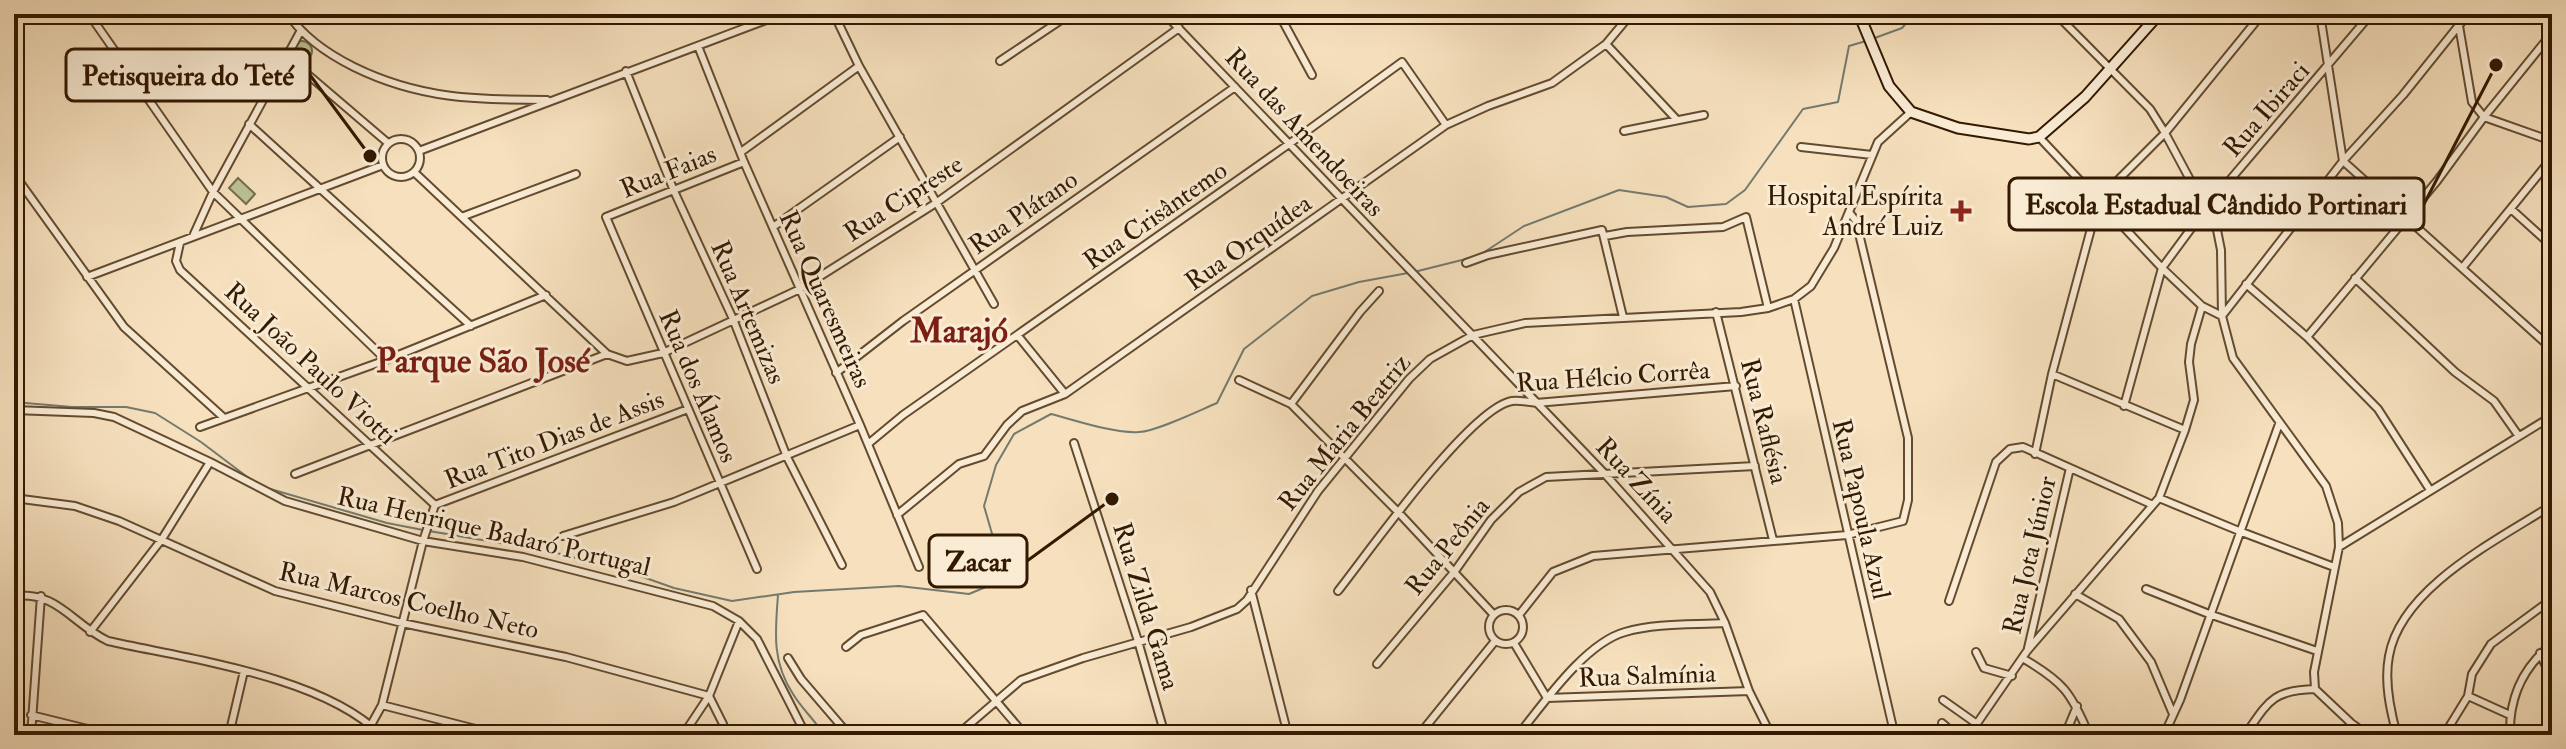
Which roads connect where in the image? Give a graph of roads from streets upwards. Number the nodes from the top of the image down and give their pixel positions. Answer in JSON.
{"nodes":[{"id":1,"x":89,"y":14,"type":"edge"},
{"id":2,"x":288,"y":14,"type":"edge"},
{"id":3,"x":782,"y":14,"type":"edge"},
{"id":4,"x":834,"y":14,"type":"edge"},
{"id":5,"x":1070,"y":14,"type":"edge"},
{"id":6,"x":1165,"y":14,"type":"edge"},
{"id":7,"x":1279,"y":14,"type":"edge"},
{"id":8,"x":1631,"y":14,"type":"edge"},
{"id":9,"x":1859,"y":14,"type":"edge"},
{"id":10,"x":2056,"y":14,"type":"edge"},
{"id":11,"x":2159,"y":14,"type":"edge"},
{"id":12,"x":2262,"y":14,"type":"edge"},
{"id":13,"x":2320,"y":14,"type":"edge"},
{"id":14,"x":2371,"y":14,"type":"edge"},
{"id":15,"x":2457,"y":14,"type":"edge"},
{"id":16,"x":2468,"y":14,"type":"edge"},
{"id":17,"x":2459,"y":25,"type":"junction"},
{"id":18,"x":1179,"y":28,"type":"junction"},
{"id":19,"x":300,"y":32,"type":"junction"},
{"id":20,"x":2552,"y":33,"type":"edge"},
{"id":21,"x":1606,"y":44,"type":"junction"},
{"id":22,"x":698,"y":46,"type":"junction"},
{"id":23,"x":286,"y":56,"type":"junction"},
{"id":24,"x":1000,"y":61,"type":"dead end"},
{"id":25,"x":859,"y":66,"type":"junction"},
{"id":26,"x":2328,"y":67,"type":"junction"},
{"id":27,"x":2112,"y":69,"type":"junction"},
{"id":28,"x":626,"y":71,"type":"junction"},
{"id":29,"x":1312,"y":75,"type":"dead end"},
{"id":30,"x":1235,"y":87,"type":"junction"},
{"id":31,"x":551,"y":100,"type":"junction"},
{"id":32,"x":1911,"y":112,"type":"junction"},
{"id":33,"x":1704,"y":115,"type":"dead end"},
{"id":34,"x":2484,"y":117,"type":"junction"},
{"id":35,"x":1677,"y":120,"type":"junction"},
{"id":36,"x":249,"y":124,"type":"junction"},
{"id":37,"x":1446,"y":125,"type":"junction"},
{"id":38,"x":1624,"y":131,"type":"dead end"},
{"id":39,"x":2165,"y":133,"type":"junction"},
{"id":40,"x":900,"y":137,"type":"junction"},
{"id":41,"x":2039,"y":137,"type":"junction"},
{"id":42,"x":2552,"y":141,"type":"edge"},
{"id":43,"x":388,"y":143,"type":"junction"},
{"id":44,"x":1289,"y":144,"type":"junction"},
{"id":45,"x":1801,"y":147,"type":"dead end"},
{"id":46,"x":419,"y":151,"type":"junction"},
{"id":47,"x":741,"y":152,"type":"junction"},
{"id":48,"x":1872,"y":155,"type":"junction"},
{"id":49,"x":2552,"y":158,"type":"edge"},
{"id":50,"x":2343,"y":161,"type":"junction"},
{"id":51,"x":744,"y":162,"type":"junction"},
{"id":52,"x":383,"y":165,"type":"junction"},
{"id":53,"x":414,"y":172,"type":"junction"},
{"id":54,"x":14,"y":174,"type":"edge"},
{"id":55,"x":576,"y":174,"type":"dead end"},
{"id":56,"x":318,"y":188,"type":"junction"},
{"id":57,"x":674,"y":191,"type":"junction"},
{"id":58,"x":213,"y":192,"type":"junction"},
{"id":59,"x":2099,"y":199,"type":"junction"},
{"id":60,"x":1342,"y":201,"type":"junction"},
{"id":61,"x":936,"y":203,"type":"junction"},
{"id":62,"x":2207,"y":207,"type":"junction"},
{"id":63,"x":2511,"y":209,"type":"junction"},
{"id":64,"x":1849,"y":212,"type":"junction"},
{"id":65,"x":464,"y":216,"type":"junction"},
{"id":66,"x":2407,"y":216,"type":"junction"},
{"id":67,"x":606,"y":217,"type":"joint"},
{"id":68,"x":239,"y":218,"type":"junction"},
{"id":69,"x":773,"y":227,"type":"junction"},
{"id":70,"x":194,"y":235,"type":"junction"},
{"id":71,"x":1605,"y":236,"type":"junction"},
{"id":72,"x":180,"y":243,"type":"junction"},
{"id":73,"x":2552,"y":246,"type":"edge"},
{"id":74,"x":1466,"y":263,"type":"dead end"},
{"id":75,"x":2463,"y":267,"type":"junction"},
{"id":76,"x":2162,"y":268,"type":"junction"},
{"id":77,"x":973,"y":271,"type":"junction"},
{"id":78,"x":87,"y":277,"type":"junction"},
{"id":79,"x":2355,"y":278,"type":"junction"},
{"id":80,"x":2246,"y":284,"type":"junction"},
{"id":81,"x":1423,"y":285,"type":"joint"},
{"id":82,"x":800,"y":289,"type":"junction"},
{"id":83,"x":1379,"y":291,"type":"dead end"},
{"id":84,"x":546,"y":295,"type":"junction"},
{"id":85,"x":1794,"y":299,"type":"junction"},
{"id":86,"x":994,"y":304,"type":"dead end"},
{"id":87,"x":2202,"y":306,"type":"junction"},
{"id":88,"x":1768,"y":308,"type":"junction"},
{"id":89,"x":1716,"y":312,"type":"junction"},
{"id":90,"x":2222,"y":316,"type":"junction"},
{"id":91,"x":1623,"y":317,"type":"junction"},
{"id":92,"x":733,"y":319,"type":"junction"},
{"id":93,"x":471,"y":326,"type":"junction"},
{"id":94,"x":1473,"y":335,"type":"junction"},
{"id":95,"x":1018,"y":336,"type":"junction"},
{"id":96,"x":2307,"y":337,"type":"junction"},
{"id":97,"x":2552,"y":349,"type":"edge"},
{"id":98,"x":663,"y":353,"type":"junction"},
{"id":99,"x":607,"y":354,"type":"junction"},
{"id":100,"x":386,"y":360,"type":"junction"},
{"id":101,"x":836,"y":373,"type":"junction"},
{"id":102,"x":2052,"y":374,"type":"junction"},
{"id":103,"x":1239,"y":380,"type":"dead end"},
{"id":104,"x":1736,"y":386,"type":"junction"},
{"id":105,"x":306,"y":387,"type":"junction"},
{"id":106,"x":1065,"y":394,"type":"junction"},
{"id":107,"x":1536,"y":403,"type":"junction"},
{"id":108,"x":1291,"y":404,"type":"junction"},
{"id":109,"x":2124,"y":406,"type":"junction"},
{"id":110,"x":688,"y":409,"type":"junction"},
{"id":111,"x":14,"y":410,"type":"edge"},
{"id":112,"x":2552,"y":416,"type":"edge"},
{"id":113,"x":224,"y":418,"type":"junction"},
{"id":114,"x":2279,"y":424,"type":"junction"},
{"id":115,"x":860,"y":425,"type":"junction"},
{"id":116,"x":200,"y":427,"type":"dead end"},
{"id":117,"x":2185,"y":430,"type":"junction"},
{"id":118,"x":2518,"y":435,"type":"junction"},
{"id":119,"x":1074,"y":443,"type":"dead end"},
{"id":120,"x":868,"y":444,"type":"junction"},
{"id":121,"x":372,"y":446,"type":"junction"},
{"id":122,"x":2035,"y":454,"type":"junction"},
{"id":123,"x":787,"y":457,"type":"junction"},
{"id":124,"x":1346,"y":458,"type":"junction"},
{"id":125,"x":210,"y":462,"type":"junction"},
{"id":126,"x":1755,"y":466,"type":"junction"},
{"id":127,"x":2070,"y":468,"type":"junction"},
{"id":128,"x":1604,"y":473,"type":"junction"},
{"id":129,"x":295,"y":474,"type":"dead end"},
{"id":130,"x":720,"y":483,"type":"junction"},
{"id":131,"x":2430,"y":490,"type":"junction"},
{"id":132,"x":14,"y":498,"type":"edge"},
{"id":133,"x":2159,"y":498,"type":"junction"},
{"id":134,"x":435,"y":505,"type":"junction"},
{"id":135,"x":2153,"y":505,"type":"junction"},
{"id":136,"x":2552,"y":505,"type":"edge"},
{"id":137,"x":1399,"y":513,"type":"junction"},
{"id":138,"x":897,"y":515,"type":"junction"},
{"id":139,"x":2239,"y":531,"type":"junction"},
{"id":140,"x":1847,"y":535,"type":"junction"},
{"id":141,"x":563,"y":536,"type":"dead end"},
{"id":142,"x":162,"y":539,"type":"junction"},
{"id":143,"x":424,"y":539,"type":"junction"},
{"id":144,"x":1773,"y":540,"type":"junction"},
{"id":145,"x":2339,"y":547,"type":"junction"},
{"id":146,"x":1672,"y":548,"type":"junction"},
{"id":147,"x":842,"y":565,"type":"dead end"},
{"id":148,"x":919,"y":567,"type":"dead end"},
{"id":149,"x":2334,"y":567,"type":"junction"},
{"id":150,"x":757,"y":569,"type":"dead end"},
{"id":151,"x":1455,"y":571,"type":"junction"},
{"id":152,"x":2146,"y":589,"type":"dead end"},
{"id":153,"x":1251,"y":590,"type":"junction"},
{"id":154,"x":1338,"y":591,"type":"dead end"},
{"id":155,"x":2075,"y":594,"type":"junction"},
{"id":156,"x":14,"y":596,"type":"edge"},
{"id":157,"x":41,"y":596,"type":"junction"},
{"id":158,"x":2552,"y":599,"type":"edge"},
{"id":159,"x":1949,"y":601,"type":"dead end"},
{"id":160,"x":2209,"y":614,"type":"junction"},
{"id":161,"x":1494,"y":615,"type":"junction"},
{"id":162,"x":1519,"y":615,"type":"junction"},
{"id":163,"x":739,"y":621,"type":"junction"},
{"id":164,"x":402,"y":623,"type":"junction"},
{"id":165,"x":1725,"y":623,"type":"junction"},
{"id":166,"x":90,"y":632,"type":"junction"},
{"id":167,"x":1138,"y":641,"type":"junction"},
{"id":168,"x":1495,"y":641,"type":"junction"},
{"id":169,"x":1514,"y":643,"type":"junction"},
{"id":170,"x":2552,"y":644,"type":"edge"},
{"id":171,"x":846,"y":647,"type":"dead end"},
{"id":172,"x":2317,"y":651,"type":"junction"},
{"id":173,"x":1976,"y":652,"type":"dead end"},
{"id":174,"x":2540,"y":653,"type":"junction"},
{"id":175,"x":2025,"y":655,"type":"junction"},
{"id":176,"x":788,"y":658,"type":"dead end"},
{"id":177,"x":1377,"y":664,"type":"dead end"},
{"id":178,"x":244,"y":671,"type":"junction"},
{"id":179,"x":2012,"y":676,"type":"junction"},
{"id":180,"x":2552,"y":680,"type":"edge"},
{"id":181,"x":2315,"y":689,"type":"junction"},
{"id":182,"x":1749,"y":691,"type":"junction"},
{"id":183,"x":709,"y":696,"type":"junction"},
{"id":184,"x":2468,"y":696,"type":"junction"},
{"id":185,"x":1547,"y":698,"type":"junction"},
{"id":186,"x":997,"y":699,"type":"junction"},
{"id":187,"x":1943,"y":700,"type":"dead end"},
{"id":188,"x":382,"y":705,"type":"junction"},
{"id":189,"x":2077,"y":706,"type":"junction"},
{"id":190,"x":31,"y":715,"type":"junction"},
{"id":191,"x":2173,"y":715,"type":"junction"},
{"id":192,"x":2510,"y":715,"type":"junction"},
{"id":193,"x":1942,"y":723,"type":"dead end"},
{"id":194,"x":2351,"y":723,"type":"junction"},
{"id":195,"x":1977,"y":724,"type":"junction"},
{"id":196,"x":371,"y":725,"type":"junction"},
{"id":197,"x":1893,"y":728,"type":"dead end"},
{"id":198,"x":31,"y":735,"type":"edge"},
{"id":199,"x":112,"y":735,"type":"edge"},
{"id":200,"x":229,"y":735,"type":"edge"},
{"id":201,"x":381,"y":735,"type":"edge"},
{"id":202,"x":499,"y":735,"type":"edge"},
{"id":203,"x":683,"y":735,"type":"edge"},
{"id":204,"x":725,"y":735,"type":"edge"},
{"id":205,"x":806,"y":735,"type":"edge"},
{"id":206,"x":849,"y":735,"type":"edge"},
{"id":207,"x":957,"y":735,"type":"edge"},
{"id":208,"x":1025,"y":735,"type":"edge"},
{"id":209,"x":1165,"y":735,"type":"edge"},
{"id":210,"x":1288,"y":735,"type":"edge"},
{"id":211,"x":1419,"y":735,"type":"edge"},
{"id":212,"x":1518,"y":735,"type":"edge"},
{"id":213,"x":1771,"y":735,"type":"edge"},
{"id":214,"x":1956,"y":735,"type":"edge"},
{"id":215,"x":1969,"y":735,"type":"edge"},
{"id":216,"x":2065,"y":735,"type":"edge"},
{"id":217,"x":2089,"y":735,"type":"edge"},
{"id":218,"x":2164,"y":735,"type":"edge"},
{"id":219,"x":2245,"y":735,"type":"edge"},
{"id":220,"x":2343,"y":735,"type":"edge"},
{"id":221,"x":2368,"y":735,"type":"edge"},
{"id":222,"x":2397,"y":735,"type":"edge"},
{"id":223,"x":2444,"y":735,"type":"edge"},
{"id":224,"x":2510,"y":735,"type":"edge"}],
"edges":[{"from":1,"to":58,"type":"street"},
{"from":2,"to":19,"type":"street"},
{"from":3,"to":22,"type":"street"},
{"from":4,"to":25,"type":"street"},
{"from":5,"to":24,"type":"street"},
{"from":6,"to":18,"type":"street","name":"Rua das Amendoeiras"},
{"from":7,"to":29,"type":"street"},
{"from":8,"to":21,"type":"street","name":"Rua Orquídea"},
{"from":9,"to":32,"type":"street"},
{"from":10,"to":27,"type":"street"},
{"from":11,"to":27,"type":"street"},
{"from":12,"to":39,"type":"street"},
{"from":13,"to":26,"type":"street"},
{"from":14,"to":26,"type":"street","name":"Rua Ibiraci"},
{"from":15,"to":17,"type":"street"},
{"from":16,"to":17,"type":"street"},
{"from":17,"to":34,"type":"street"},
{"from":17,"to":50,"type":"street"},
{"from":18,"to":30,"type":"street","name":"Rua das Amendoeiras"},
{"from":18,"to":61,"type":"street","name":"Rua Cipreste"},
{"from":19,"to":23,"type":"street"},
{"from":19,"to":31,"type":"street"},
{"from":20,"to":34,"type":"street"},
{"from":21,"to":35,"type":"street"},
{"from":21,"to":37,"type":"street","name":"Rua Orquídea"},
{"from":22,"to":28,"type":"street"},
{"from":22,"to":47,"type":"street","name":"Rua Quaresmeiras"},
{"from":23,"to":36,"type":"street"},
{"from":23,"to":43,"type":"street"},
{"from":25,"to":40,"type":"street"},
{"from":25,"to":47,"type":"street"},
{"from":26,"to":50,"type":"street"},
{"from":26,"to":62,"type":"street","name":"Rua Ibiraci"},
{"from":27,"to":39,"type":"street"},
{"from":27,"to":41,"type":"street"},
{"from":28,"to":31,"type":"street"},
{"from":28,"to":57,"type":"street","name":"Rua Artemizas"},
{"from":30,"to":44,"type":"street","name":"Rua das Amendoeiras"},
{"from":30,"to":77,"type":"street","name":"Rua Plátano"},
{"from":31,"to":46,"type":"street"},
{"from":32,"to":41,"type":"street"},
{"from":32,"to":48,"type":"street","name":"Rua Maria Beatriz"},
{"from":33,"to":35,"type":"street"},
{"from":34,"to":42,"type":"street"},
{"from":34,"to":66,"type":"street"},
{"from":35,"to":38,"type":"street"},
{"from":36,"to":56,"type":"street"},
{"from":36,"to":58,"type":"street"},
{"from":37,"to":44,"type":"street","name":"Rua Crisântemo"},
{"from":37,"to":60,"type":"street","name":"Rua Orquídea"},
{"from":39,"to":59,"type":"street"},
{"from":39,"to":62,"type":"street"},
{"from":40,"to":61,"type":"street"},
{"from":40,"to":69,"type":"street"},
{"from":41,"to":59,"type":"street"},
{"from":43,"to":46,"type":"street"},
{"from":43,"to":52,"type":"street"},
{"from":44,"to":60,"type":"street","name":"Rua das Amendoeiras"},
{"from":44,"to":95,"type":"street","name":"Rua Crisântemo"},
{"from":45,"to":48,"type":"street"},
{"from":46,"to":53,"type":"street"},
{"from":47,"to":51,"type":"street","name":"Rua Quaresmeiras"},
{"from":48,"to":64,"type":"street","name":"Rua Maria Beatriz"},
{"from":49,"to":63,"type":"street"},
{"from":50,"to":66,"type":"street"},
{"from":50,"to":80,"type":"street"},
{"from":51,"to":57,"type":"street","name":"Rua Faias"},
{"from":51,"to":69,"type":"street","name":"Rua Quaresmeiras"},
{"from":52,"to":53,"type":"street"},
{"from":52,"to":56,"type":"street"},
{"from":53,"to":65,"type":"street"},
{"from":54,"to":78,"type":"street"},
{"from":55,"to":65,"type":"street"},
{"from":56,"to":68,"type":"street"},
{"from":56,"to":93,"type":"street"},
{"from":57,"to":67,"type":"street","name":"Rua Faias"},
{"from":57,"to":92,"type":"street","name":"Rua Artemizas"},
{"from":58,"to":68,"type":"street"},
{"from":58,"to":70,"type":"street"},
{"from":59,"to":76,"type":"street"},
{"from":59,"to":102,"type":"street"},
{"from":60,"to":81,"type":"street","name":"Rua das Amendoeiras"},
{"from":60,"to":106,"type":"street","name":"Rua Orquídea"},
{"from":61,"to":77,"type":"street"},
{"from":61,"to":82,"type":"street","name":"Rua Cipreste"},
{"from":62,"to":76,"type":"street","name":"Rua Ibiraci"},
{"from":62,"to":90,"type":"street"},
{"from":63,"to":73,"type":"street"},
{"from":63,"to":75,"type":"street"},
{"from":64,"to":85,"type":"street","name":"Rua Maria Beatriz"},
{"from":64,"to":140,"type":"street"},
{"from":65,"to":84,"type":"street"},
{"from":66,"to":75,"type":"street"},
{"from":66,"to":79,"type":"street"},
{"from":67,"to":98,"type":"street","name":"Rua dos Álamos"},
{"from":68,"to":70,"type":"street"},
{"from":68,"to":100,"type":"street"},
{"from":69,"to":82,"type":"street","name":"Rua Quaresmeiras"},
{"from":70,"to":72,"type":"street"},
{"from":71,"to":74,"type":"street"},
{"from":71,"to":88,"type":"street"},
{"from":71,"to":91,"type":"street"},
{"from":72,"to":78,"type":"street"},
{"from":72,"to":105,"type":"street","name":"Rua João Paulo Viotti"},
{"from":75,"to":97,"type":"street"},
{"from":76,"to":87,"type":"street"},
{"from":76,"to":109,"type":"street"},
{"from":77,"to":86,"type":"street"},
{"from":77,"to":101,"type":"street","name":"Rua Plátano"},
{"from":78,"to":113,"type":"street"},
{"from":79,"to":96,"type":"street"},
{"from":79,"to":118,"type":"street"},
{"from":80,"to":90,"type":"street"},
{"from":80,"to":96,"type":"street"},
{"from":81,"to":94,"type":"street","name":"Rua Zínia"},
{"from":82,"to":92,"type":"street","name":"Rua Cipreste"},
{"from":82,"to":101,"type":"street","name":"Rua Quaresmeiras"},
{"from":83,"to":108,"type":"street"},
{"from":84,"to":93,"type":"street"},
{"from":84,"to":99,"type":"street"},
{"from":85,"to":88,"type":"street","name":"Rua Maria Beatriz"},
{"from":85,"to":140,"type":"street","name":"Rua Papoula Azul"},
{"from":87,"to":90,"type":"street"},
{"from":87,"to":117,"type":"street"},
{"from":88,"to":89,"type":"street","name":"Rua Maria Beatriz"},
{"from":89,"to":91,"type":"street","name":"Rua Maria Beatriz"},
{"from":89,"to":104,"type":"street","name":"Rua Raflésia"},
{"from":90,"to":114,"type":"street"},
{"from":91,"to":94,"type":"street","name":"Rua Maria Beatriz"},
{"from":92,"to":98,"type":"street","name":"Rua Cipreste"},
{"from":92,"to":123,"type":"street","name":"Rua Artemizas"},
{"from":93,"to":100,"type":"street"},
{"from":94,"to":107,"type":"street","name":"Rua Zínia"},
{"from":94,"to":124,"type":"street","name":"Rua Maria Beatriz"},
{"from":95,"to":106,"type":"street"},
{"from":95,"to":120,"type":"street","name":"Rua Crisântemo"},
{"from":96,"to":131,"type":"street"},
{"from":98,"to":99,"type":"street","name":"Rua Cipreste"},
{"from":98,"to":110,"type":"street","name":"Rua dos Álamos"},
{"from":99,"to":121,"type":"street"},
{"from":100,"to":105,"type":"street"},
{"from":101,"to":115,"type":"street","name":"Rua Quaresmeiras"},
{"from":102,"to":109,"type":"street"},
{"from":102,"to":122,"type":"street"},
{"from":103,"to":108,"type":"street"},
{"from":104,"to":107,"type":"street","name":"Rua Hélcio Corrêa"},
{"from":104,"to":126,"type":"street","name":"Rua Raflésia"},
{"from":105,"to":113,"type":"street"},
{"from":105,"to":121,"type":"street","name":"Rua João Paulo Viotti"},
{"from":106,"to":138,"type":"street","name":"Rua Orquídea"},
{"from":107,"to":128,"type":"street","name":"Rua Zínia"},
{"from":107,"to":137,"type":"street","name":"Rua Hélcio Corrêa"},
{"from":108,"to":124,"type":"street"},
{"from":109,"to":117,"type":"street"},
{"from":110,"to":130,"type":"street","name":"Rua dos Álamos"},
{"from":110,"to":134,"type":"street","name":"Rua Tito Dias de Assis"},
{"from":111,"to":125,"type":"street","name":"Rua Henrique Badaró Portugal"},
{"from":112,"to":118,"type":"street"},
{"from":113,"to":116,"type":"street"},
{"from":114,"to":139,"type":"street"},
{"from":114,"to":145,"type":"street"},
{"from":115,"to":120,"type":"street","name":"Rua Quaresmeiras"},
{"from":115,"to":123,"type":"street"},
{"from":117,"to":133,"type":"street"},
{"from":118,"to":131,"type":"street"},
{"from":119,"to":167,"type":"street","name":"Rua Zilda Gama"},
{"from":120,"to":138,"type":"street","name":"Rua Quaresmeiras"},
{"from":121,"to":129,"type":"street"},
{"from":121,"to":134,"type":"street","name":"Rua João Paulo Viotti"},
{"from":122,"to":127,"type":"street"},
{"from":122,"to":159,"type":"street"},
{"from":123,"to":130,"type":"street"},
{"from":123,"to":147,"type":"street","name":"Rua Artemizas"},
{"from":124,"to":137,"type":"street"},
{"from":124,"to":153,"type":"street","name":"Rua Maria Beatriz"},
{"from":125,"to":142,"type":"street"},
{"from":125,"to":143,"type":"street","name":"Rua Henrique Badaró Portugal"},
{"from":126,"to":128,"type":"street","name":"Rua Peônia"},
{"from":126,"to":144,"type":"street","name":"Rua Raflésia"},
{"from":127,"to":135,"type":"street"},
{"from":127,"to":175,"type":"street","name":"Rua Jota Júnior"},
{"from":128,"to":146,"type":"street","name":"Rua Zínia"},
{"from":128,"to":151,"type":"street","name":"Rua Peônia"},
{"from":130,"to":141,"type":"street"},
{"from":130,"to":150,"type":"street","name":"Rua dos Álamos"},
{"from":131,"to":145,"type":"street"},
{"from":132,"to":142,"type":"street","name":"Rua Marcos Coelho Neto"},
{"from":133,"to":135,"type":"street"},
{"from":133,"to":139,"type":"street"},
{"from":134,"to":143,"type":"street"},
{"from":135,"to":155,"type":"street"},
{"from":136,"to":222,"type":"street"},
{"from":137,"to":151,"type":"street"},
{"from":137,"to":154,"type":"street","name":"Rua Hélcio Corrêa"},
{"from":138,"to":148,"type":"street","name":"Rua Quaresmeiras"},
{"from":139,"to":149,"type":"street"},
{"from":139,"to":160,"type":"street"},
{"from":140,"to":144,"type":"street"},
{"from":140,"to":197,"type":"street","name":"Rua Papoula Azul"},
{"from":142,"to":164,"type":"street","name":"Rua Marcos Coelho Neto"},
{"from":142,"to":166,"type":"street"},
{"from":143,"to":163,"type":"street","name":"Rua Henrique Badaró Portugal"},
{"from":143,"to":164,"type":"street"},
{"from":144,"to":146,"type":"street"},
{"from":145,"to":149,"type":"street"},
{"from":146,"to":162,"type":"street"},
{"from":146,"to":165,"type":"street","name":"Rua Zínia"},
{"from":149,"to":172,"type":"street"},
{"from":151,"to":161,"type":"street"},
{"from":151,"to":177,"type":"street","name":"Rua Peônia"},
{"from":152,"to":160,"type":"street"},
{"from":153,"to":167,"type":"street","name":"Rua Maria Beatriz"},
{"from":153,"to":210,"type":"street"},
{"from":155,"to":175,"type":"street"},
{"from":155,"to":191,"type":"street"},
{"from":156,"to":157,"type":"street"},
{"from":157,"to":166,"type":"street"},
{"from":157,"to":190,"type":"street"},
{"from":158,"to":184,"type":"street"},
{"from":160,"to":172,"type":"street"},
{"from":160,"to":191,"type":"street"},
{"from":161,"to":162,"type":"street"},
{"from":161,"to":168,"type":"street"},
{"from":162,"to":169,"type":"street"},
{"from":163,"to":183,"type":"street"},
{"from":163,"to":205,"type":"street"},
{"from":164,"to":183,"type":"street","name":"Rua Marcos Coelho Neto"},
{"from":164,"to":188,"type":"street"},
{"from":165,"to":182,"type":"street","name":"Rua Zínia"},
{"from":165,"to":185,"type":"street"},
{"from":166,"to":178,"type":"street"},
{"from":167,"to":186,"type":"street","name":"Rua Maria Beatriz"},
{"from":167,"to":209,"type":"street","name":"Rua Zilda Gama"},
{"from":168,"to":169,"type":"street"},
{"from":168,"to":211,"type":"street"},
{"from":169,"to":185,"type":"street"},
{"from":170,"to":174,"type":"street"},
{"from":171,"to":186,"type":"street"},
{"from":172,"to":181,"type":"street"},
{"from":173,"to":179,"type":"street"},
{"from":174,"to":180,"type":"street"},
{"from":174,"to":192,"type":"street"},
{"from":175,"to":179,"type":"street"},
{"from":175,"to":189,"type":"street"},
{"from":176,"to":206,"type":"street"},
{"from":178,"to":196,"type":"street"},
{"from":178,"to":200,"type":"street"},
{"from":179,"to":195,"type":"street"},
{"from":181,"to":194,"type":"street"},
{"from":181,"to":219,"type":"street"},
{"from":182,"to":185,"type":"street","name":"Rua Salmínia"},
{"from":182,"to":213,"type":"street","name":"Rua Zínia"},
{"from":183,"to":203,"type":"street"},
{"from":183,"to":204,"type":"street"},
{"from":184,"to":192,"type":"street"},
{"from":184,"to":223,"type":"street"},
{"from":185,"to":212,"type":"street"},
{"from":186,"to":207,"type":"street","name":"Rua Maria Beatriz"},
{"from":186,"to":208,"type":"street"},
{"from":187,"to":195,"type":"street"},
{"from":188,"to":196,"type":"street"},
{"from":188,"to":202,"type":"street"},
{"from":189,"to":216,"type":"street"},
{"from":189,"to":217,"type":"street"},
{"from":190,"to":198,"type":"street"},
{"from":190,"to":199,"type":"street"},
{"from":191,"to":218,"type":"street"},
{"from":192,"to":224,"type":"street"},
{"from":193,"to":214,"type":"street"},
{"from":194,"to":220,"type":"street"},
{"from":194,"to":221,"type":"street"},
{"from":195,"to":215,"type":"street"},
{"from":196,"to":201,"type":"street"}]}
